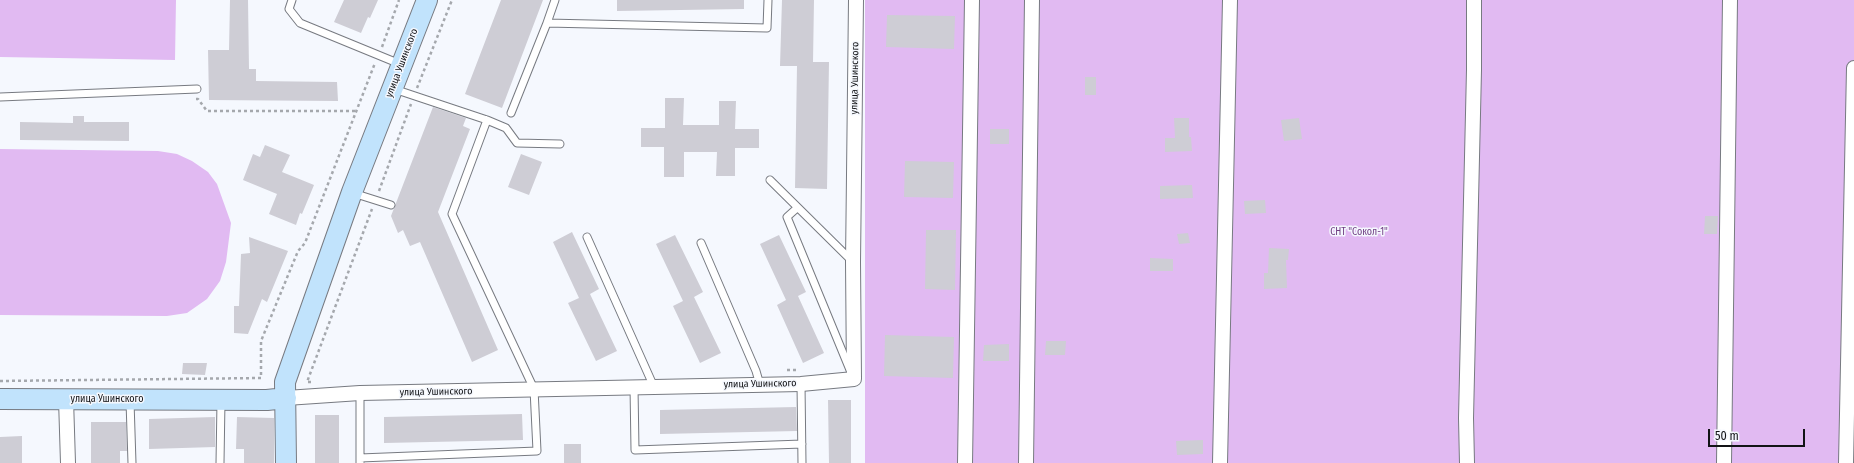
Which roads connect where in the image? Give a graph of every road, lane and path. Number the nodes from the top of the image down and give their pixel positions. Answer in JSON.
{"nodes":[{"id":1,"x":292,"y":0,"type":"edge"},
{"id":2,"x":399,"y":0,"type":"edge"},
{"id":3,"x":427,"y":0,"type":"edge"},
{"id":4,"x":555,"y":0,"type":"edge"},
{"id":5,"x":768,"y":0,"type":"edge"},
{"id":6,"x":856,"y":0,"type":"edge"},
{"id":7,"x":972,"y":0,"type":"edge"},
{"id":8,"x":1032,"y":0,"type":"edge"},
{"id":9,"x":1230,"y":0,"type":"edge"},
{"id":10,"x":1474,"y":0,"type":"edge"},
{"id":11,"x":1730,"y":0,"type":"edge"},
{"id":12,"x":547,"y":23,"type":"junction"},
{"id":13,"x":378,"y":56,"type":"junction"},
{"id":14,"x":402,"y":64,"type":"junction"},
{"id":15,"x":1854,"y":68,"type":"edge"},
{"id":16,"x":392,"y":88,"type":"junction"},
{"id":17,"x":197,"y":90,"type":"dead end"},
{"id":18,"x":0,"y":97,"type":"edge"},
{"id":19,"x":190,"y":99,"type":"dead end"},
{"id":20,"x":357,"y":111,"type":"junction"},
{"id":21,"x":511,"y":113,"type":"dead end"},
{"id":22,"x":487,"y":120,"type":"junction"},
{"id":23,"x":560,"y":144,"type":"dead end"},
{"id":24,"x":770,"y":180,"type":"dead end"},
{"id":25,"x":352,"y":192,"type":"junction"},
{"id":26,"x":391,"y":205,"type":"dead end"},
{"id":27,"x":797,"y":208,"type":"junction"},
{"id":28,"x":587,"y":237,"type":"dead end"},
{"id":29,"x":701,"y":243,"type":"dead end"},
{"id":30,"x":853,"y":262,"type":"junction"},
{"id":31,"x":854,"y":379,"type":"junction"},
{"id":32,"x":0,"y":381,"type":"edge"},
{"id":33,"x":760,"y":384,"type":"junction"},
{"id":34,"x":801,"y":384,"type":"junction"},
{"id":35,"x":634,"y":387,"type":"junction"},
{"id":36,"x":654,"y":387,"type":"junction"},
{"id":37,"x":534,"y":390,"type":"junction"},
{"id":38,"x":360,"y":393,"type":"junction"},
{"id":39,"x":286,"y":398,"type":"junction"},
{"id":40,"x":0,"y":399,"type":"edge"},
{"id":41,"x":66,"y":399,"type":"junction"},
{"id":42,"x":130,"y":399,"type":"junction"},
{"id":43,"x":221,"y":399,"type":"junction"},
{"id":44,"x":802,"y":444,"type":"junction"},
{"id":45,"x":360,"y":460,"type":"edge"},
{"id":46,"x":68,"y":463,"type":"edge"},
{"id":47,"x":132,"y":463,"type":"edge"},
{"id":48,"x":220,"y":463,"type":"edge"},
{"id":49,"x":286,"y":463,"type":"edge"},
{"id":50,"x":802,"y":463,"type":"edge"},
{"id":51,"x":965,"y":463,"type":"edge"},
{"id":52,"x":1026,"y":463,"type":"edge"},
{"id":53,"x":1220,"y":463,"type":"edge"},
{"id":54,"x":1467,"y":463,"type":"edge"},
{"id":55,"x":1724,"y":463,"type":"edge"},
{"id":56,"x":1846,"y":463,"type":"edge"}],
"edges":[{"from":1,"to":13,"type":"lane"},
{"from":2,"to":13,"type":"path"},
{"from":3,"to":14,"type":"street","name":"улица Ушинского"},
{"from":4,"to":12,"type":"lane"},
{"from":5,"to":12,"type":"lane"},
{"from":6,"to":30,"type":"street","name":"улица Ушинского"},
{"from":7,"to":51,"type":"street"},
{"from":8,"to":52,"type":"street"},
{"from":9,"to":53,"type":"street"},
{"from":10,"to":54,"type":"street"},
{"from":11,"to":55,"type":"street"},
{"from":12,"to":21,"type":"lane"},
{"from":13,"to":14,"type":"lane"},
{"from":13,"to":20,"type":"path"},
{"from":14,"to":16,"type":"street","name":"улица Ушинского"},
{"from":15,"to":56,"type":"street"},
{"from":16,"to":22,"type":"lane"},
{"from":16,"to":25,"type":"street","name":"улица Ушинского"},
{"from":17,"to":18,"type":"lane"},
{"from":19,"to":20,"type":"path"},
{"from":20,"to":32,"type":"path"},
{"from":22,"to":23,"type":"lane"},
{"from":22,"to":37,"type":"lane"},
{"from":24,"to":27,"type":"lane"},
{"from":25,"to":26,"type":"lane"},
{"from":25,"to":39,"type":"street","name":"улица Ушинского"},
{"from":27,"to":30,"type":"lane"},
{"from":27,"to":31,"type":"lane"},
{"from":28,"to":36,"type":"lane"},
{"from":29,"to":33,"type":"lane"},
{"from":30,"to":31,"type":"street","name":"улица Ушинского"},
{"from":31,"to":34,"type":"street","name":"улица Ушинского"},
{"from":33,"to":34,"type":"street","name":"улица Ушинского"},
{"from":33,"to":36,"type":"street","name":"улица Ушинского"},
{"from":34,"to":44,"type":"lane"},
{"from":35,"to":36,"type":"street","name":"улица Ушинского"},
{"from":35,"to":37,"type":"street","name":"улица Ушинского"},
{"from":35,"to":44,"type":"lane"},
{"from":37,"to":38,"type":"street","name":"улица Ушинского"},
{"from":37,"to":45,"type":"lane"},
{"from":38,"to":39,"type":"street","name":"улица Ушинского"},
{"from":38,"to":45,"type":"lane"},
{"from":39,"to":43,"type":"street","name":"улица Ушинского"},
{"from":39,"to":49,"type":"street"},
{"from":40,"to":41,"type":"street","name":"улица Ушинского"},
{"from":41,"to":42,"type":"street","name":"улица Ушинского"},
{"from":41,"to":46,"type":"street"},
{"from":42,"to":43,"type":"street","name":"улица Ушинского"},
{"from":42,"to":47,"type":"lane"},
{"from":43,"to":48,"type":"lane"},
{"from":44,"to":50,"type":"lane"}]}
